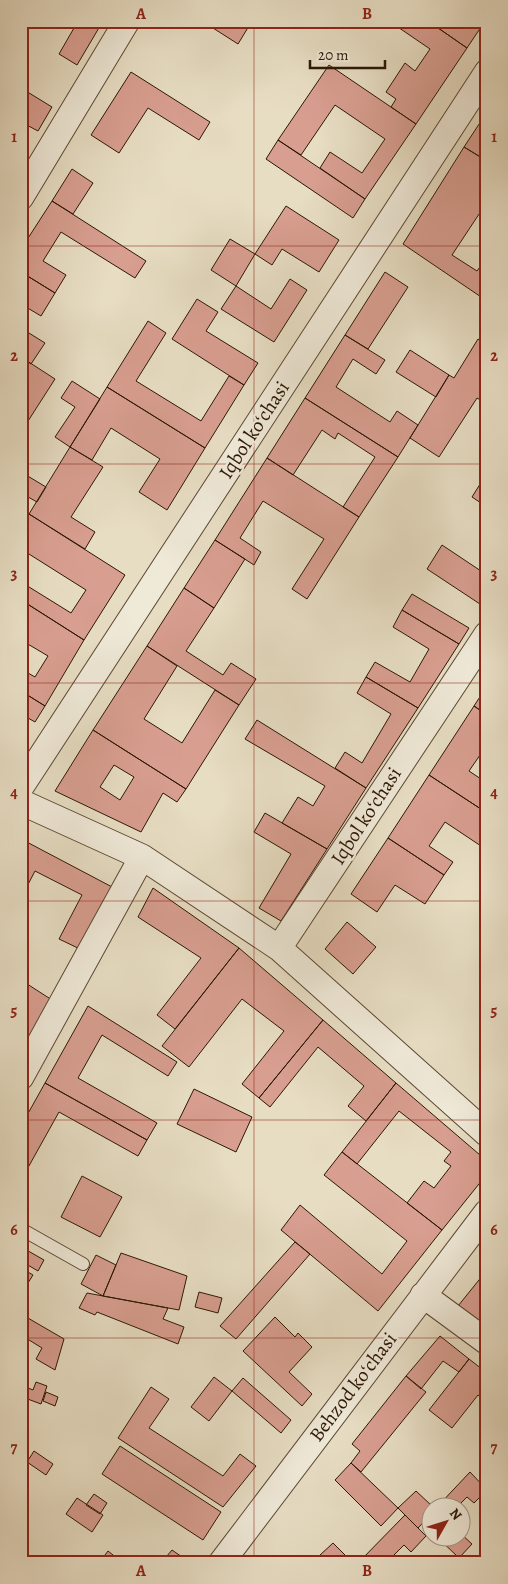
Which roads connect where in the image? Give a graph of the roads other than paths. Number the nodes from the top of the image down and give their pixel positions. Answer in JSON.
{"nodes":[{"id":1,"x":127,"y":21,"type":"edge"},
{"id":2,"x":487,"y":72,"type":"edge"},
{"id":3,"x":21,"y":197,"type":"edge"},
{"id":4,"x":487,"y":634,"type":"edge"},
{"id":5,"x":21,"y":787,"type":"edge"},
{"id":6,"x":21,"y":802,"type":"edge"},
{"id":7,"x":142,"y":857,"type":"junction"},
{"id":8,"x":279,"y":948,"type":"junction"},
{"id":9,"x":21,"y":1077,"type":"edge"},
{"id":10,"x":487,"y":1134,"type":"edge"},
{"id":11,"x":487,"y":1212,"type":"edge"},
{"id":12,"x":21,"y":1229,"type":"edge"},
{"id":13,"x":84,"y":1264,"type":"dead end"},
{"id":14,"x":423,"y":1295,"type":"junction"},
{"id":15,"x":487,"y":1342,"type":"edge"},
{"id":16,"x":221,"y":1563,"type":"edge"}],
"edges":[{"from":1,"to":3,"type":"street"},
{"from":2,"to":5,"type":"street","name":"Iqbol koʻchasi"},
{"from":4,"to":8,"type":"street","name":"Iqbol koʻchasi"},
{"from":6,"to":7,"type":"street"},
{"from":7,"to":8,"type":"street"},
{"from":7,"to":9,"type":"street"},
{"from":8,"to":10,"type":"street"},
{"from":11,"to":14,"type":"street","name":"Behzod koʻchasi"},
{"from":12,"to":13,"type":"lane"},
{"from":14,"to":15,"type":"street"},
{"from":14,"to":16,"type":"street","name":"Behzod koʻchasi"}]}
